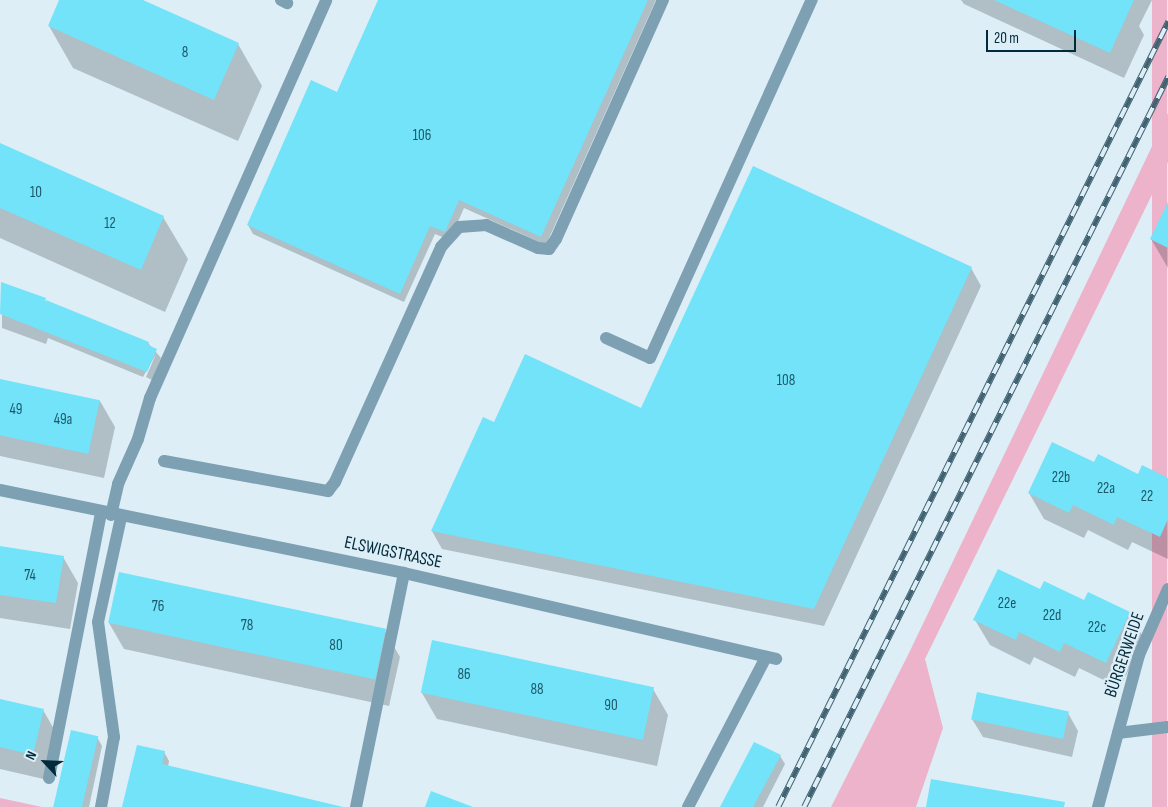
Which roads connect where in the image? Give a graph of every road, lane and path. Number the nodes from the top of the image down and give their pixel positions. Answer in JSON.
{"nodes":[{"id":1,"x":326,"y":0,"type":"edge"},
{"id":2,"x":663,"y":0,"type":"edge"},
{"id":3,"x":812,"y":0,"type":"edge"},
{"id":4,"x":606,"y":338,"type":"dead end"},
{"id":5,"x":164,"y":461,"type":"dead end"},
{"id":6,"x":0,"y":490,"type":"edge"},
{"id":7,"x":111,"y":515,"type":"junction"},
{"id":8,"x":404,"y":573,"type":"junction"},
{"id":9,"x":1168,"y":589,"type":"edge"},
{"id":10,"x":1168,"y":727,"type":"edge"},
{"id":11,"x":1118,"y":733,"type":"junction"},
{"id":12,"x":49,"y":778,"type":"dead end"},
{"id":13,"x":101,"y":807,"type":"edge"},
{"id":14,"x":356,"y":807,"type":"edge"},
{"id":15,"x":688,"y":807,"type":"edge"},
{"id":16,"x":1098,"y":807,"type":"edge"}],
"edges":[{"from":1,"to":7,"type":"street"},
{"from":2,"to":5,"type":"street"},
{"from":3,"to":4,"type":"street"},
{"from":6,"to":7,"type":"street","name":"ELSWIGSTRASSE"},
{"from":7,"to":8,"type":"street","name":"ELSWIGSTRASSE"},
{"from":7,"to":12,"type":"street"},
{"from":7,"to":13,"type":"street"},
{"from":8,"to":14,"type":"street"},
{"from":8,"to":15,"type":"street","name":"ELSWIGSTRASSE"},
{"from":9,"to":11,"type":"street","name":"BÜRGERWEIDE"},
{"from":10,"to":11,"type":"street"},
{"from":11,"to":16,"type":"street","name":"BÜRGERWEIDE"}]}
